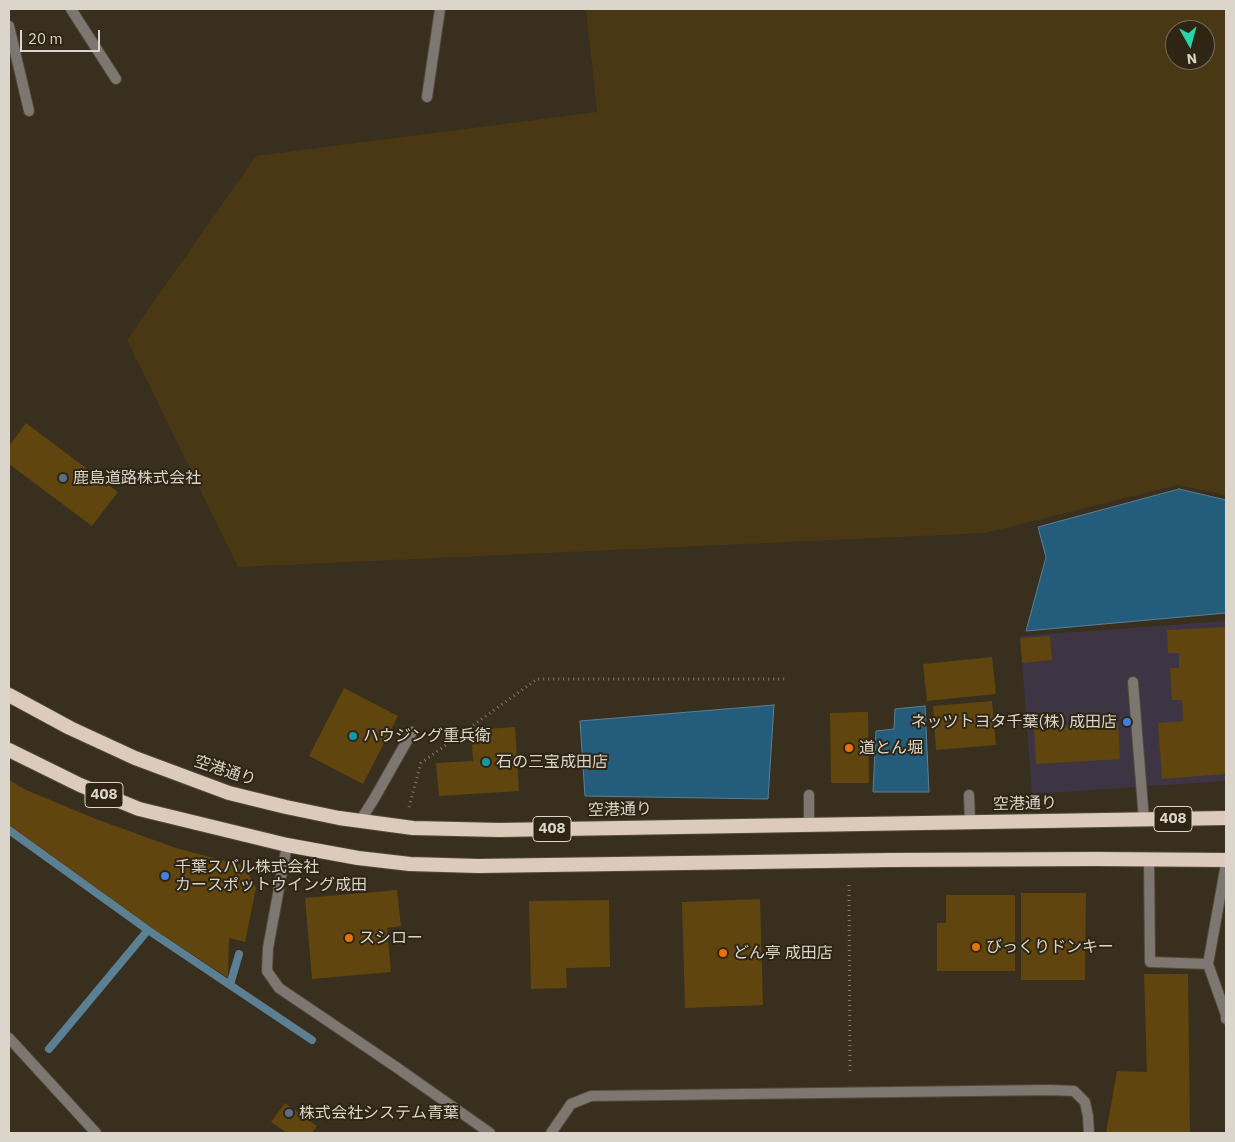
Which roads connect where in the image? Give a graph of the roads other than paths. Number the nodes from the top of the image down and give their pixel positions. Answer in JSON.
{"nodes":[{"id":1,"x":71,"y":9,"type":"edge"},
{"id":2,"x":440,"y":9,"type":"edge"},
{"id":3,"x":9,"y":26,"type":"edge"},
{"id":4,"x":116,"y":79,"type":"dead end"},
{"id":5,"x":427,"y":97,"type":"dead end"},
{"id":6,"x":29,"y":111,"type":"dead end"},
{"id":7,"x":1134,"y":682,"type":"dead end"},
{"id":8,"x":9,"y":695,"type":"edge"},
{"id":9,"x":412,"y":732,"type":"dead end"},
{"id":10,"x":9,"y":750,"type":"edge"},
{"id":11,"x":809,"y":795,"type":"dead end"},
{"id":12,"x":969,"y":795,"type":"dead end"},
{"id":13,"x":1226,"y":818,"type":"edge"},
{"id":14,"x":360,"y":820,"type":"junction"},
{"id":15,"x":1144,"y":820,"type":"junction"},
{"id":16,"x":970,"y":822,"type":"junction"},
{"id":17,"x":809,"y":825,"type":"junction"},
{"id":18,"x":287,"y":845,"type":"junction"},
{"id":19,"x":1150,"y":859,"type":"junction"},
{"id":20,"x":1226,"y":860,"type":"edge"},
{"id":21,"x":1226,"y":864,"type":"edge"},
{"id":22,"x":1208,"y":964,"type":"junction"},
{"id":23,"x":1226,"y":1020,"type":"edge"},
{"id":24,"x":9,"y":1038,"type":"edge"},
{"id":25,"x":96,"y":1133,"type":"edge"},
{"id":26,"x":490,"y":1133,"type":"edge"},
{"id":27,"x":551,"y":1133,"type":"edge"},
{"id":28,"x":1089,"y":1133,"type":"edge"}],
"edges":[{"from":1,"to":4,"type":"street"},
{"from":2,"to":5,"type":"street"},
{"from":3,"to":6,"type":"street"},
{"from":7,"to":15,"type":"street"},
{"from":8,"to":14,"type":"highway","name":"空港通り","number":"408"},
{"from":9,"to":14,"type":"street"},
{"from":10,"to":18,"type":"highway","number":"408"},
{"from":11,"to":17,"type":"street"},
{"from":12,"to":16,"type":"street"},
{"from":13,"to":15,"type":"highway","name":"空港通り","number":"408"},
{"from":14,"to":17,"type":"highway","name":"空港通り","number":"408"},
{"from":15,"to":16,"type":"highway","name":"空港通り","number":"408"},
{"from":16,"to":17,"type":"highway","name":"空港通り","number":"408"},
{"from":18,"to":19,"type":"highway","number":"408"},
{"from":18,"to":26,"type":"street"},
{"from":19,"to":20,"type":"highway","number":"408"},
{"from":19,"to":22,"type":"street"},
{"from":21,"to":22,"type":"street"},
{"from":22,"to":23,"type":"street"},
{"from":24,"to":25,"type":"street"},
{"from":27,"to":28,"type":"street"}]}
